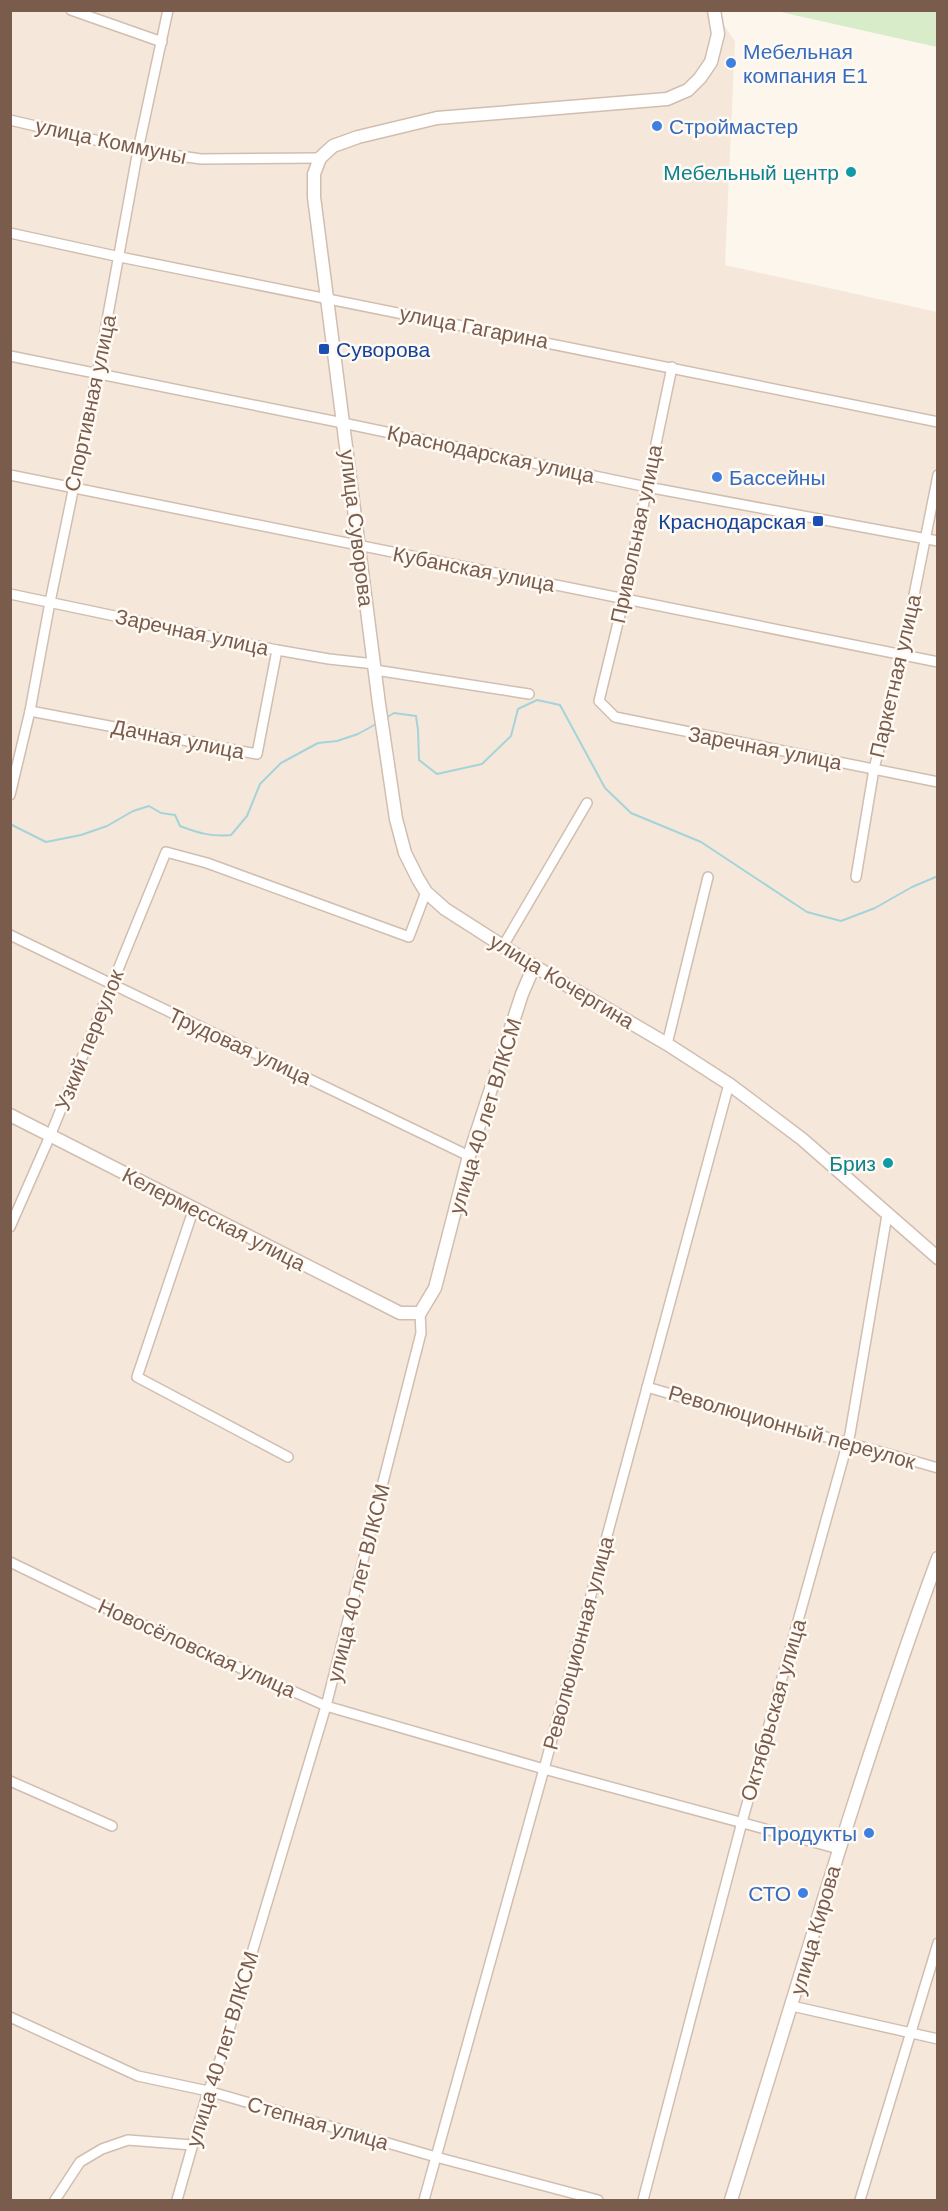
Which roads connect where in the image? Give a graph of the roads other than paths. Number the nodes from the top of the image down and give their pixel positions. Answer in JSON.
{"nodes":[{"id":1,"x":70,"y":10,"type":"edge"},
{"id":2,"x":168,"y":10,"type":"edge"},
{"id":3,"x":714,"y":10,"type":"edge"},
{"id":4,"x":162,"y":42,"type":"junction"},
{"id":5,"x":10,"y":120,"type":"edge"},
{"id":6,"x":138,"y":150,"type":"junction"},
{"id":7,"x":320,"y":158,"type":"junction"},
{"id":8,"x":10,"y":233,"type":"edge"},
{"id":9,"x":120,"y":257,"type":"junction"},
{"id":10,"x":326,"y":297,"type":"junction"},
{"id":11,"x":10,"y":356,"type":"edge"},
{"id":12,"x":672,"y":367,"type":"junction"},
{"id":13,"x":97,"y":375,"type":"junction"},
{"id":14,"x":938,"y":422,"type":"edge"},
{"id":15,"x":343,"y":423,"type":"junction"},
{"id":16,"x":10,"y":475,"type":"edge"},
{"id":17,"x":938,"y":475,"type":"edge"},
{"id":18,"x":647,"y":487,"type":"junction"},
{"id":19,"x":73,"y":488,"type":"junction"},
{"id":20,"x":925,"y":539,"type":"junction"},
{"id":21,"x":938,"y":541,"type":"edge"},
{"id":22,"x":359,"y":546,"type":"junction"},
{"id":23,"x":10,"y":594,"type":"edge"},
{"id":24,"x":624,"y":598,"type":"junction"},
{"id":25,"x":50,"y":603,"type":"junction"},
{"id":26,"x":277,"y":650,"type":"junction"},
{"id":27,"x":902,"y":655,"type":"junction"},
{"id":28,"x":938,"y":662,"type":"edge"},
{"id":29,"x":375,"y":667,"type":"junction"},
{"id":30,"x":529,"y":694,"type":"dead end"},
{"id":31,"x":599,"y":701,"type":"joint"},
{"id":32,"x":30,"y":711,"type":"junction"},
{"id":33,"x":874,"y":769,"type":"junction"},
{"id":34,"x":938,"y":782,"type":"edge"},
{"id":35,"x":10,"y":795,"type":"edge"},
{"id":36,"x":586,"y":803,"type":"dead end"},
{"id":37,"x":708,"y":877,"type":"dead end"},
{"id":38,"x":856,"y":877,"type":"dead end"},
{"id":39,"x":426,"y":892,"type":"junction"},
{"id":40,"x":10,"y":935,"type":"edge"},
{"id":41,"x":503,"y":946,"type":"junction"},
{"id":42,"x":534,"y":966,"type":"junction"},
{"id":43,"x":110,"y":985,"type":"junction"},
{"id":44,"x":667,"y":1044,"type":"junction"},
{"id":45,"x":729,"y":1084,"type":"junction"},
{"id":46,"x":10,"y":1115,"type":"edge"},
{"id":47,"x":50,"y":1136,"type":"junction"},
{"id":48,"x":470,"y":1156,"type":"junction"},
{"id":49,"x":194,"y":1208,"type":"junction"},
{"id":50,"x":887,"y":1215,"type":"junction"},
{"id":51,"x":10,"y":1227,"type":"edge"},
{"id":52,"x":938,"y":1258,"type":"edge"},
{"id":53,"x":420,"y":1313,"type":"junction"},
{"id":54,"x":647,"y":1387,"type":"junction"},
{"id":55,"x":848,"y":1442,"type":"junction"},
{"id":56,"x":288,"y":1457,"type":"dead end"},
{"id":57,"x":938,"y":1468,"type":"edge"},
{"id":58,"x":938,"y":1558,"type":"edge"},
{"id":59,"x":10,"y":1562,"type":"edge"},
{"id":60,"x":326,"y":1706,"type":"junction"},
{"id":61,"x":544,"y":1769,"type":"junction"},
{"id":62,"x":10,"y":1781,"type":"edge"},
{"id":63,"x":742,"y":1822,"type":"junction"},
{"id":64,"x":112,"y":1826,"type":"dead end"},
{"id":65,"x":839,"y":1849,"type":"junction"},
{"id":66,"x":938,"y":1943,"type":"edge"},
{"id":67,"x":792,"y":2006,"type":"junction"},
{"id":68,"x":10,"y":2017,"type":"edge"},
{"id":69,"x":911,"y":2033,"type":"junction"},
{"id":70,"x":938,"y":2039,"type":"edge"},
{"id":71,"x":208,"y":2091,"type":"junction"},
{"id":72,"x":192,"y":2145,"type":"junction"},
{"id":73,"x":436,"y":2157,"type":"junction"},
{"id":74,"x":55,"y":2200,"type":"edge"},
{"id":75,"x":177,"y":2200,"type":"edge"},
{"id":76,"x":424,"y":2200,"type":"edge"},
{"id":77,"x":598,"y":2200,"type":"edge"},
{"id":78,"x":643,"y":2200,"type":"edge"},
{"id":79,"x":731,"y":2200,"type":"edge"},
{"id":80,"x":860,"y":2200,"type":"edge"}],
"edges":[{"from":1,"to":4,"type":"street"},
{"from":2,"to":4,"type":"street","name":"Спортивная улица"},
{"from":3,"to":7,"type":"street"},
{"from":4,"to":6,"type":"street","name":"Спортивная улица"},
{"from":5,"to":6,"type":"street","name":"улица Коммуны"},
{"from":6,"to":7,"type":"street","name":"улица Коммуны"},
{"from":6,"to":9,"type":"street","name":"Спортивная улица"},
{"from":7,"to":10,"type":"street","name":"улица Суворова"},
{"from":8,"to":9,"type":"street","name":"улица Гагарина"},
{"from":9,"to":10,"type":"street","name":"улица Гагарина"},
{"from":9,"to":13,"type":"street","name":"Спортивная улица"},
{"from":10,"to":12,"type":"street","name":"улица Гагарина"},
{"from":10,"to":15,"type":"street","name":"улица Суворова"},
{"from":11,"to":13,"type":"street","name":"Краснодарская улица"},
{"from":12,"to":14,"type":"street","name":"улица Гагарина"},
{"from":12,"to":18,"type":"street","name":"Привольная улица"},
{"from":13,"to":15,"type":"street","name":"Краснодарская улица"},
{"from":13,"to":19,"type":"street","name":"Спортивная улица"},
{"from":15,"to":18,"type":"street","name":"Краснодарская улица"},
{"from":15,"to":22,"type":"street","name":"улица Суворова"},
{"from":16,"to":19,"type":"street","name":"Кубанская улица"},
{"from":17,"to":20,"type":"street","name":"Паркетная улица"},
{"from":18,"to":20,"type":"street","name":"Краснодарская улица"},
{"from":18,"to":24,"type":"street","name":"Привольная улица"},
{"from":19,"to":22,"type":"street","name":"Кубанская улица"},
{"from":19,"to":25,"type":"street","name":"Спортивная улица"},
{"from":20,"to":21,"type":"street","name":"Краснодарская улица"},
{"from":20,"to":27,"type":"street","name":"Паркетная улица"},
{"from":22,"to":24,"type":"street","name":"Кубанская улица"},
{"from":22,"to":29,"type":"street","name":"улица Суворова"},
{"from":23,"to":25,"type":"street","name":"Заречная улица"},
{"from":24,"to":27,"type":"street","name":"Кубанская улица"},
{"from":24,"to":31,"type":"street","name":"Привольная улица"},
{"from":25,"to":26,"type":"street","name":"Заречная улица"},
{"from":25,"to":32,"type":"street","name":"Спортивная улица"},
{"from":26,"to":29,"type":"street","name":"Заречная улица"},
{"from":26,"to":32,"type":"street","name":"Дачная улица"},
{"from":27,"to":28,"type":"street","name":"Кубанская улица"},
{"from":27,"to":33,"type":"street","name":"Паркетная улица"},
{"from":29,"to":30,"type":"street","name":"Заречная улица"},
{"from":29,"to":39,"type":"street","name":"улица Суворова"},
{"from":31,"to":33,"type":"street","name":"Заречная улица"},
{"from":32,"to":35,"type":"street","name":"Спортивная улица"},
{"from":33,"to":34,"type":"street","name":"Заречная улица"},
{"from":33,"to":38,"type":"street","name":"Паркетная улица"},
{"from":36,"to":41,"type":"street"},
{"from":37,"to":44,"type":"street"},
{"from":39,"to":41,"type":"street","name":"улица Кочергина"},
{"from":39,"to":43,"type":"street","name":"Узкий переулок"},
{"from":40,"to":43,"type":"street","name":"Трудовая улица"},
{"from":41,"to":42,"type":"street","name":"улица Кочергина"},
{"from":42,"to":44,"type":"street","name":"улица Кочергина"},
{"from":42,"to":48,"type":"street","name":"улица 40 лет ВЛКСМ"},
{"from":43,"to":47,"type":"street","name":"Узкий переулок"},
{"from":43,"to":48,"type":"street","name":"Трудовая улица"},
{"from":44,"to":45,"type":"street","name":"улица Кочергина"},
{"from":45,"to":50,"type":"street","name":"улица Кочергина"},
{"from":45,"to":54,"type":"street","name":"Революционная улица"},
{"from":46,"to":47,"type":"street","name":"Келермесская улица"},
{"from":47,"to":49,"type":"street","name":"Келермесская улица"},
{"from":47,"to":51,"type":"street","name":"Узкий переулок"},
{"from":48,"to":53,"type":"street","name":"улица 40 лет ВЛКСМ"},
{"from":49,"to":53,"type":"street","name":"Келермесская улица"},
{"from":49,"to":56,"type":"street"},
{"from":50,"to":52,"type":"street","name":"улица Кочергина"},
{"from":50,"to":55,"type":"street","name":"Октябрьская улица"},
{"from":53,"to":60,"type":"street","name":"улица 40 лет ВЛКСМ"},
{"from":54,"to":55,"type":"street","name":"Революционный переулок"},
{"from":54,"to":61,"type":"street","name":"Революционная улица"},
{"from":55,"to":57,"type":"street","name":"Революционный переулок"},
{"from":55,"to":63,"type":"street","name":"Октябрьская улица"},
{"from":58,"to":65,"type":"street","name":"улица Кирова"},
{"from":59,"to":60,"type":"street","name":"Новосёловская улица"},
{"from":60,"to":61,"type":"street","name":"Новосёловская улица"},
{"from":60,"to":71,"type":"street","name":"улица 40 лет ВЛКСМ"},
{"from":61,"to":63,"type":"street","name":"Новосёловская улица"},
{"from":61,"to":73,"type":"street","name":"Революционная улица"},
{"from":62,"to":64,"type":"street"},
{"from":63,"to":65,"type":"street","name":"Новосёловская улица"},
{"from":63,"to":78,"type":"street","name":"Октябрьская улица"},
{"from":65,"to":67,"type":"street","name":"улица Кирова"},
{"from":66,"to":69,"type":"street"},
{"from":67,"to":69,"type":"street"},
{"from":67,"to":79,"type":"street","name":"улица Кирова"},
{"from":68,"to":71,"type":"street","name":"Степная улица"},
{"from":69,"to":70,"type":"street"},
{"from":69,"to":80,"type":"street"},
{"from":71,"to":72,"type":"street","name":"улица 40 лет ВЛКСМ"},
{"from":71,"to":73,"type":"street","name":"Степная улица"},
{"from":72,"to":74,"type":"street"},
{"from":72,"to":75,"type":"street","name":"улица 40 лет ВЛКСМ"},
{"from":73,"to":76,"type":"street","name":"Революционная улица"},
{"from":73,"to":77,"type":"street","name":"Степная улица"}]}
